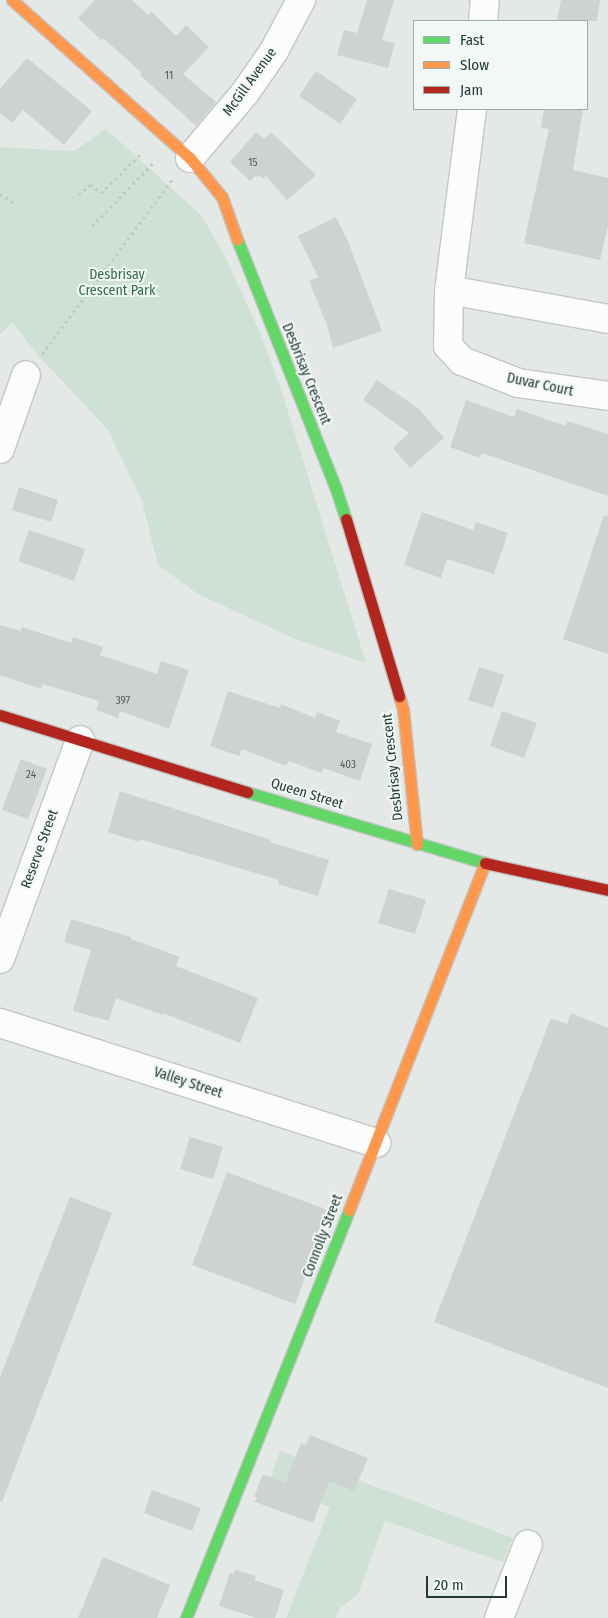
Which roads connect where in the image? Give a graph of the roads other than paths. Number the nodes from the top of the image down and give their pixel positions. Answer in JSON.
{"nodes":[{"id":1,"x":12,"y":0,"type":"edge"},
{"id":2,"x":301,"y":0,"type":"edge"},
{"id":3,"x":485,"y":0,"type":"edge"},
{"id":4,"x":482,"y":20,"type":"edge"},
{"id":5,"x":472,"y":110,"type":"edge"},
{"id":6,"x":183,"y":166,"type":"junction"},
{"id":7,"x":449,"y":290,"type":"junction"},
{"id":8,"x":608,"y":320,"type":"edge"},
{"id":9,"x":26,"y":375,"type":"road end"},
{"id":10,"x":608,"y":396,"type":"edge"},
{"id":11,"x":0,"y":448,"type":"edge"},
{"id":12,"x":0,"y":715,"type":"edge"},
{"id":13,"x":80,"y":740,"type":"junction"},
{"id":14,"x":417,"y":844,"type":"junction"},
{"id":15,"x":485,"y":863,"type":"junction"},
{"id":16,"x":608,"y":890,"type":"edge"},
{"id":17,"x":0,"y":958,"type":"edge"},
{"id":18,"x":0,"y":1023,"type":"edge"},
{"id":19,"x":376,"y":1143,"type":"junction"},
{"id":20,"x":528,"y":1544,"type":"dead end"},
{"id":21,"x":186,"y":1618,"type":"edge"},
{"id":22,"x":499,"y":1618,"type":"edge"}],
"edges":[{"from":1,"to":6,"type":"street","name":"Desbrisay Crescent"},
{"from":2,"to":6,"type":"street","name":"McGill Avenue"},
{"from":3,"to":4,"type":"street"},
{"from":5,"to":7,"type":"street","name":"Duvar Court"},
{"from":6,"to":14,"type":"street","name":"Desbrisay Crescent"},
{"from":7,"to":8,"type":"street"},
{"from":7,"to":10,"type":"street","name":"Duvar Court"},
{"from":9,"to":11,"type":"street"},
{"from":12,"to":13,"type":"street","name":"Queen Street"},
{"from":13,"to":14,"type":"street","name":"Queen Street"},
{"from":13,"to":17,"type":"street","name":"Reserve Street"},
{"from":14,"to":15,"type":"street","name":"Queen Street"},
{"from":15,"to":16,"type":"street","name":"Queen Street"},
{"from":15,"to":19,"type":"street","name":"Connolly Street"},
{"from":18,"to":19,"type":"street","name":"Valley Street"},
{"from":19,"to":21,"type":"street","name":"Connolly Street"},
{"from":20,"to":22,"type":"street"}]}
